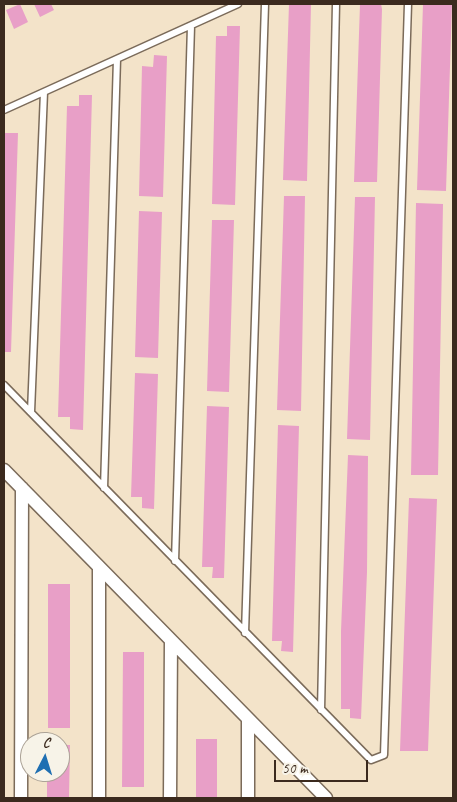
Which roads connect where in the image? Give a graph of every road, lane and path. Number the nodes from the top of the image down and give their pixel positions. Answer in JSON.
{"nodes":[{"id":1,"x":238,"y":4,"type":"edge"},
{"id":2,"x":265,"y":4,"type":"edge"},
{"id":3,"x":336,"y":4,"type":"edge"},
{"id":4,"x":408,"y":4,"type":"edge"},
{"id":5,"x":191,"y":26,"type":"junction"},
{"id":6,"x":117,"y":59,"type":"junction"},
{"id":7,"x":44,"y":92,"type":"junction"},
{"id":8,"x":4,"y":110,"type":"edge"},
{"id":9,"x":4,"y":385,"type":"edge"},
{"id":10,"x":31,"y":412,"type":"junction"},
{"id":11,"x":4,"y":470,"type":"edge"},
{"id":12,"x":22,"y":488,"type":"junction"},
{"id":13,"x":104,"y":488,"type":"junction"},
{"id":14,"x":175,"y":561,"type":"junction"},
{"id":15,"x":99,"y":567,"type":"junction"},
{"id":16,"x":245,"y":633,"type":"junction"},
{"id":17,"x":171,"y":640,"type":"junction"},
{"id":18,"x":321,"y":710,"type":"junction"},
{"id":19,"x":248,"y":719,"type":"junction"},
{"id":20,"x":21,"y":798,"type":"edge"},
{"id":21,"x":98,"y":798,"type":"edge"},
{"id":22,"x":170,"y":798,"type":"edge"},
{"id":23,"x":248,"y":798,"type":"edge"},
{"id":24,"x":326,"y":798,"type":"edge"}],
"edges":[{"from":1,"to":5,"type":"lane"},
{"from":2,"to":16,"type":"lane"},
{"from":3,"to":18,"type":"lane"},
{"from":4,"to":18,"type":"lane"},
{"from":5,"to":6,"type":"lane"},
{"from":5,"to":14,"type":"lane"},
{"from":6,"to":7,"type":"lane"},
{"from":6,"to":13,"type":"lane"},
{"from":7,"to":8,"type":"lane"},
{"from":7,"to":10,"type":"lane"},
{"from":9,"to":10,"type":"lane"},
{"from":10,"to":13,"type":"lane"},
{"from":11,"to":12,"type":"street"},
{"from":12,"to":15,"type":"street"},
{"from":12,"to":20,"type":"street"},
{"from":13,"to":14,"type":"lane"},
{"from":14,"to":16,"type":"lane"},
{"from":15,"to":17,"type":"street"},
{"from":15,"to":21,"type":"street"},
{"from":16,"to":18,"type":"lane"},
{"from":17,"to":19,"type":"street"},
{"from":17,"to":22,"type":"street"},
{"from":19,"to":23,"type":"street"},
{"from":19,"to":24,"type":"street"}]}
